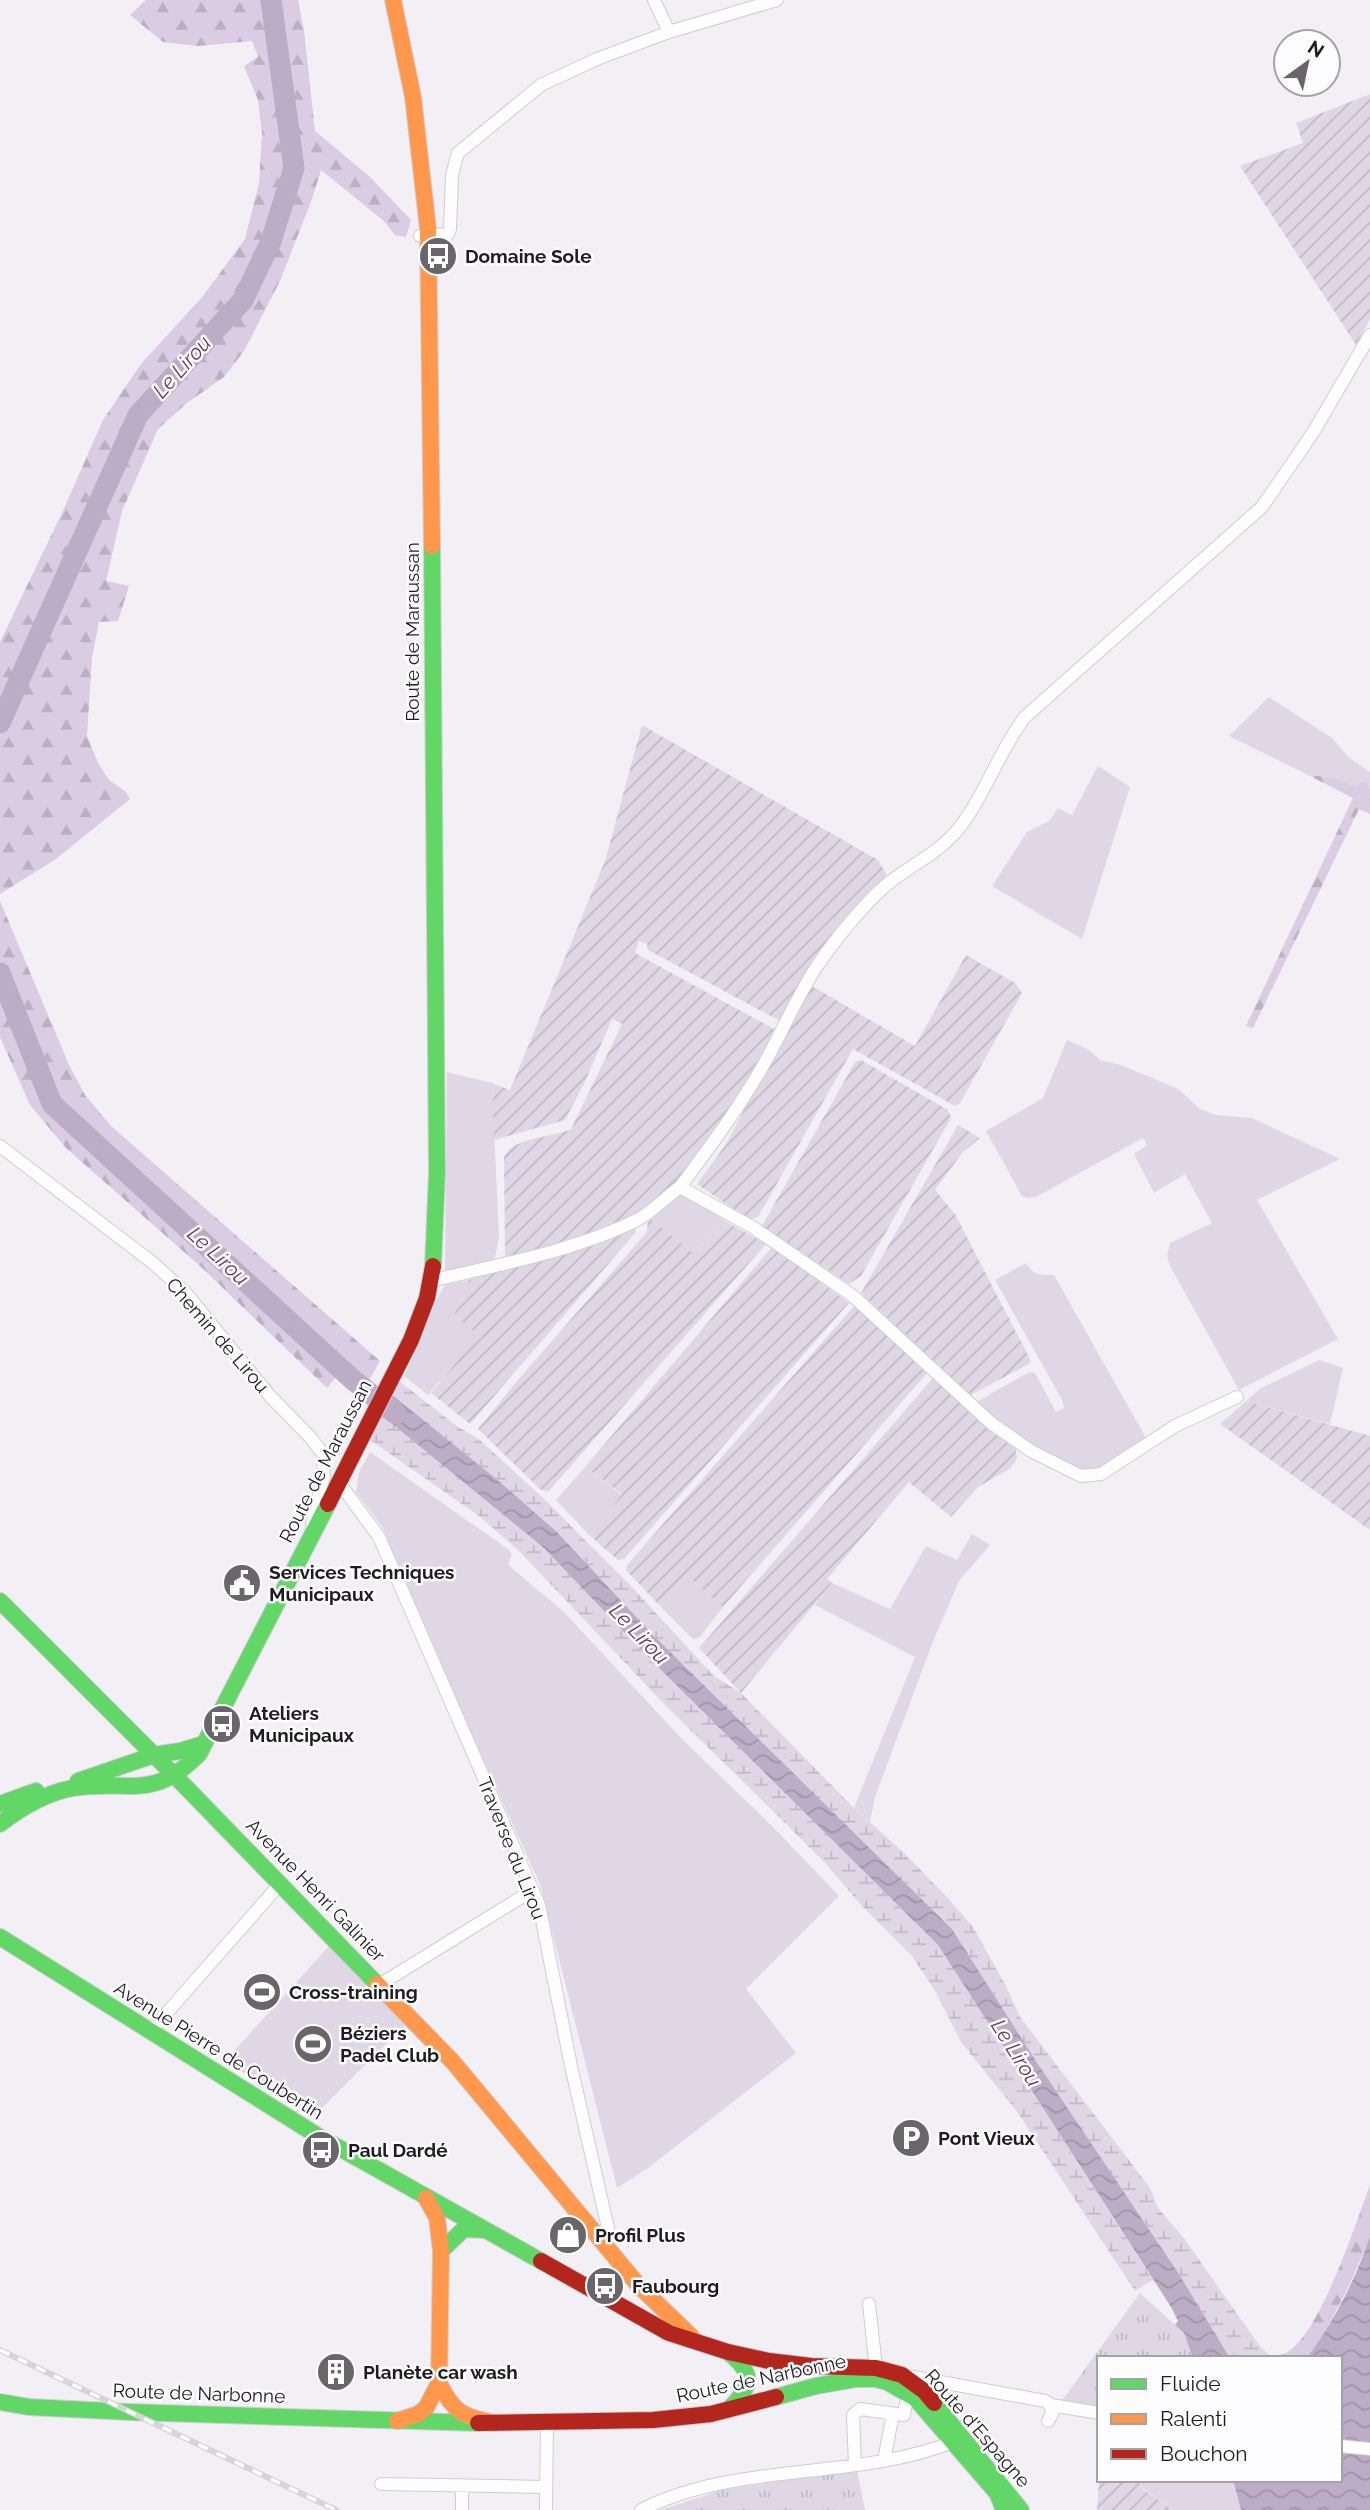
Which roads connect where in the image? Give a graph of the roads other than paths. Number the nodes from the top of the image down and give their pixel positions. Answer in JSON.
{"nodes":[{"id":1,"x":386,"y":0,"type":"edge"},
{"id":2,"x":393,"y":0,"type":"edge"},
{"id":3,"x":654,"y":0,"type":"edge"},
{"id":4,"x":777,"y":0,"type":"edge"},
{"id":5,"x":669,"y":32,"type":"junction"},
{"id":6,"x":424,"y":236,"type":"junction"},
{"id":7,"x":1370,"y":335,"type":"edge"},
{"id":8,"x":0,"y":1146,"type":"edge"},
{"id":9,"x":680,"y":1187,"type":"junction"},
{"id":10,"x":431,"y":1274,"type":"junction"},
{"id":11,"x":1237,"y":1397,"type":"dead end"},
{"id":12,"x":338,"y":1480,"type":"junction"},
{"id":13,"x":308,"y":1541,"type":"junction"},
{"id":14,"x":0,"y":1601,"type":"edge"},
{"id":15,"x":203,"y":1744,"type":"junction"},
{"id":16,"x":154,"y":1755,"type":"junction"},
{"id":17,"x":176,"y":1777,"type":"junction"},
{"id":18,"x":0,"y":1804,"type":"edge"},
{"id":19,"x":0,"y":1824,"type":"edge"},
{"id":20,"x":279,"y":1884,"type":"junction"},
{"id":21,"x":533,"y":1890,"type":"junction"},
{"id":22,"x":0,"y":1937,"type":"edge"},
{"id":23,"x":379,"y":1985,"type":"junction"},
{"id":24,"x":150,"y":2032,"type":"junction"},
{"id":25,"x":420,"y":2193,"type":"junction"},
{"id":26,"x":484,"y":2230,"type":"junction"},
{"id":27,"x":603,"y":2232,"type":"junction"},
{"id":28,"x":441,"y":2251,"type":"junction"},
{"id":29,"x":869,"y":2304,"type":"dead end"},
{"id":30,"x":702,"y":2344,"type":"junction"},
{"id":31,"x":728,"y":2352,"type":"junction"},
{"id":32,"x":876,"y":2368,"type":"junction"},
{"id":33,"x":902,"y":2375,"type":"junction"},
{"id":34,"x":439,"y":2383,"type":"junction"},
{"id":35,"x":962,"y":2387,"type":"junction"},
{"id":36,"x":908,"y":2392,"type":"junction"},
{"id":37,"x":0,"y":2402,"type":"edge"},
{"id":38,"x":936,"y":2405,"type":"junction"},
{"id":39,"x":1051,"y":2405,"type":"junction"},
{"id":40,"x":729,"y":2410,"type":"junction"},
{"id":41,"x":1097,"y":2413,"type":"edge"},
{"id":42,"x":893,"y":2414,"type":"junction"},
{"id":43,"x":547,"y":2420,"type":"junction"},
{"id":44,"x":397,"y":2421,"type":"junction"},
{"id":45,"x":1048,"y":2421,"type":"dead end"},
{"id":46,"x":495,"y":2423,"type":"junction"},
{"id":47,"x":953,"y":2442,"type":"junction"},
{"id":48,"x":1342,"y":2446,"type":"edge"},
{"id":49,"x":1370,"y":2449,"type":"edge"},
{"id":50,"x":884,"y":2460,"type":"junction"},
{"id":51,"x":855,"y":2465,"type":"junction"},
{"id":52,"x":381,"y":2484,"type":"dead end"},
{"id":53,"x":461,"y":2485,"type":"junction"},
{"id":54,"x":545,"y":2487,"type":"junction"},
{"id":55,"x":1012,"y":2507,"type":"edge"},
{"id":56,"x":462,"y":2510,"type":"edge"},
{"id":57,"x":546,"y":2510,"type":"edge"},
{"id":58,"x":641,"y":2510,"type":"edge"}],
"edges":[{"from":1,"to":6,"type":"main road","name":"Route de Maraussan"},
{"from":2,"to":6,"type":"main road","name":"Route de Maraussan"},
{"from":3,"to":5,"type":"street"},
{"from":4,"to":5,"type":"street"},
{"from":5,"to":6,"type":"street"},
{"from":6,"to":10,"type":"main road","name":"Route de Maraussan"},
{"from":7,"to":9,"type":"street"},
{"from":8,"to":13,"type":"street","name":"Chemin de Lirou"},
{"from":9,"to":10,"type":"street"},
{"from":9,"to":11,"type":"street"},
{"from":10,"to":12,"type":"main road","name":"Route de Maraussan"},
{"from":12,"to":13,"type":"main road","name":"Route de Maraussan"},
{"from":12,"to":21,"type":"street","name":"Traverse du Lirou"},
{"from":13,"to":15,"type":"main road","name":"Route de Maraussan"},
{"from":14,"to":16,"type":"main road","name":"Avenue Henri Galinier"},
{"from":15,"to":16,"type":"main road"},
{"from":15,"to":17,"type":"main road","name":"Route de Maraussan"},
{"from":16,"to":17,"type":"main road","name":"Avenue Henri Galinier"},
{"from":16,"to":18,"type":"main road"},
{"from":17,"to":19,"type":"main road"},
{"from":17,"to":20,"type":"main road","name":"Avenue Henri Galinier"},
{"from":20,"to":23,"type":"main road","name":"Avenue Henri Galinier"},
{"from":20,"to":24,"type":"street"},
{"from":21,"to":23,"type":"street"},
{"from":21,"to":27,"type":"street","name":"Traverse du Lirou"},
{"from":22,"to":24,"type":"main road","name":"Avenue Pierre de Coubertin"},
{"from":23,"to":27,"type":"main road","name":"Avenue Henri Galinier"},
{"from":24,"to":25,"type":"main road","name":"Avenue Pierre de Coubertin"},
{"from":25,"to":26,"type":"main road","name":"Avenue Pierre de Coubertin"},
{"from":25,"to":28,"type":"main road"},
{"from":26,"to":28,"type":"main road"},
{"from":26,"to":30,"type":"main road","name":"Avenue Pierre de Coubertin"},
{"from":27,"to":30,"type":"main road","name":"Avenue Henri Galinier"},
{"from":28,"to":34,"type":"main road"},
{"from":29,"to":32,"type":"street"},
{"from":30,"to":31,"type":"main road","name":"Avenue Pierre de Coubertin"},
{"from":31,"to":32,"type":"main road","name":"Avenue Pierre de Coubertin"},
{"from":31,"to":40,"type":"main road"},
{"from":32,"to":33,"type":"main road","name":"Avenue Pierre de Coubertin"},
{"from":33,"to":35,"type":"street"},
{"from":33,"to":38,"type":"main road","name":"Route d'Espagne"},
{"from":34,"to":44,"type":"main road","name":"Route de Narbonne"},
{"from":34,"to":46,"type":"main road","name":"Route de Narbonne"},
{"from":35,"to":38,"type":"street"},
{"from":35,"to":39,"type":"street"},
{"from":36,"to":40,"type":"main road","name":"Route de Narbonne"},
{"from":36,"to":42,"type":"street"},
{"from":36,"to":47,"type":"main road","name":"Route d'Espagne"},
{"from":37,"to":44,"type":"main road","name":"Route de Narbonne"},
{"from":38,"to":55,"type":"main road","name":"Route d'Espagne"},
{"from":39,"to":41,"type":"street"},
{"from":39,"to":45,"type":"street"},
{"from":40,"to":43,"type":"main road","name":"Route de Narbonne"},
{"from":42,"to":50,"type":"street"},
{"from":42,"to":51,"type":"street"},
{"from":43,"to":46,"type":"main road","name":"Route de Narbonne"},
{"from":43,"to":54,"type":"street"},
{"from":44,"to":46,"type":"main road","name":"Route de Narbonne"},
{"from":47,"to":50,"type":"street"},
{"from":47,"to":55,"type":"main road","name":"Route d'Espagne"},
{"from":48,"to":49,"type":"street"},
{"from":50,"to":51,"type":"street"},
{"from":51,"to":58,"type":"street"},
{"from":52,"to":53,"type":"street"},
{"from":53,"to":54,"type":"street"},
{"from":53,"to":56,"type":"street"},
{"from":54,"to":57,"type":"street"}]}
